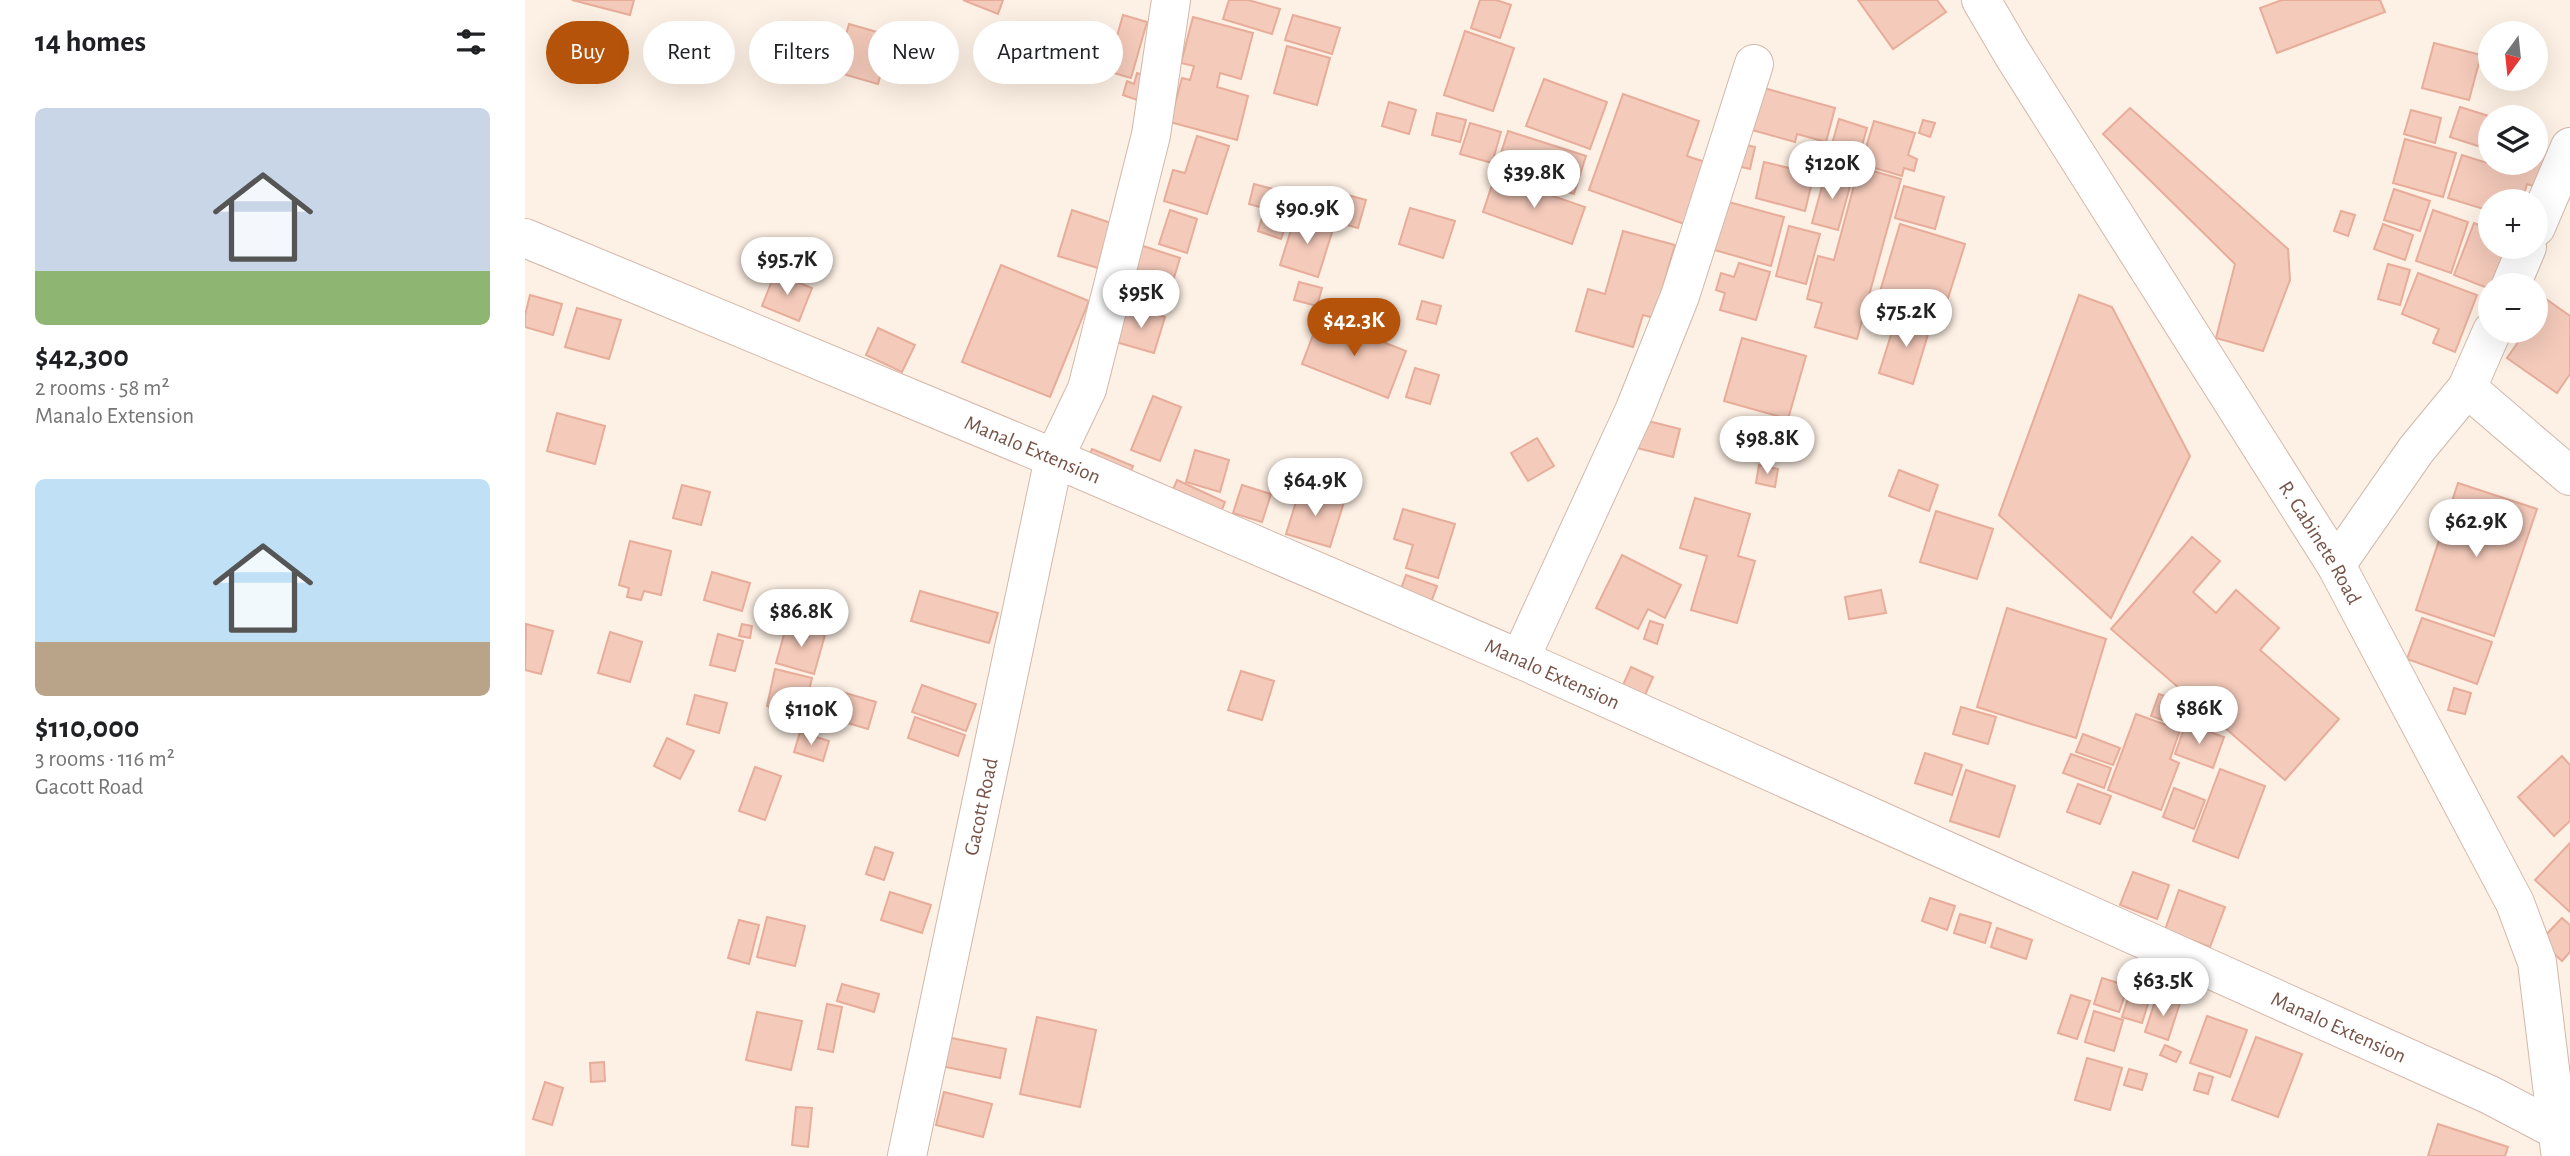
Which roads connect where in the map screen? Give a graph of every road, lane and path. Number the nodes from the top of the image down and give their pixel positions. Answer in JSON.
{"nodes":[{"id":1,"x":1171,"y":0,"type":"edge"},
{"id":2,"x":1981,"y":0,"type":"edge"},
{"id":3,"x":1754,"y":64,"type":"dead end"},
{"id":4,"x":2570,"y":147,"type":"edge"},
{"id":5,"x":2548,"y":199,"type":"edge"},
{"id":6,"x":525,"y":238,"type":"edge"},
{"id":7,"x":2486,"y":343,"type":"edge"},
{"id":8,"x":2467,"y":388,"type":"junction"},
{"id":9,"x":1054,"y":458,"type":"junction"},
{"id":10,"x":2570,"y":476,"type":"edge"},
{"id":11,"x":2336,"y":565,"type":"junction"},
{"id":12,"x":1520,"y":659,"type":"junction"},
{"id":13,"x":2563,"y":1141,"type":"edge"},
{"id":14,"x":907,"y":1156,"type":"edge"}],
"edges":[{"from":1,"to":9,"type":"street","name":"Gacott Road"},
{"from":2,"to":11,"type":"street","name":"R. Gabinete Road"},
{"from":3,"to":12,"type":"street"},
{"from":4,"to":5,"type":"street"},
{"from":6,"to":9,"type":"street","name":"Manalo Extension"},
{"from":7,"to":8,"type":"street"},
{"from":8,"to":10,"type":"street"},
{"from":8,"to":11,"type":"street"},
{"from":9,"to":12,"type":"street","name":"Manalo Extension"},
{"from":9,"to":14,"type":"street","name":"Gacott Road"},
{"from":11,"to":13,"type":"street","name":"R. Gabinete Road"},
{"from":12,"to":13,"type":"street","name":"Manalo Extension"}]}
